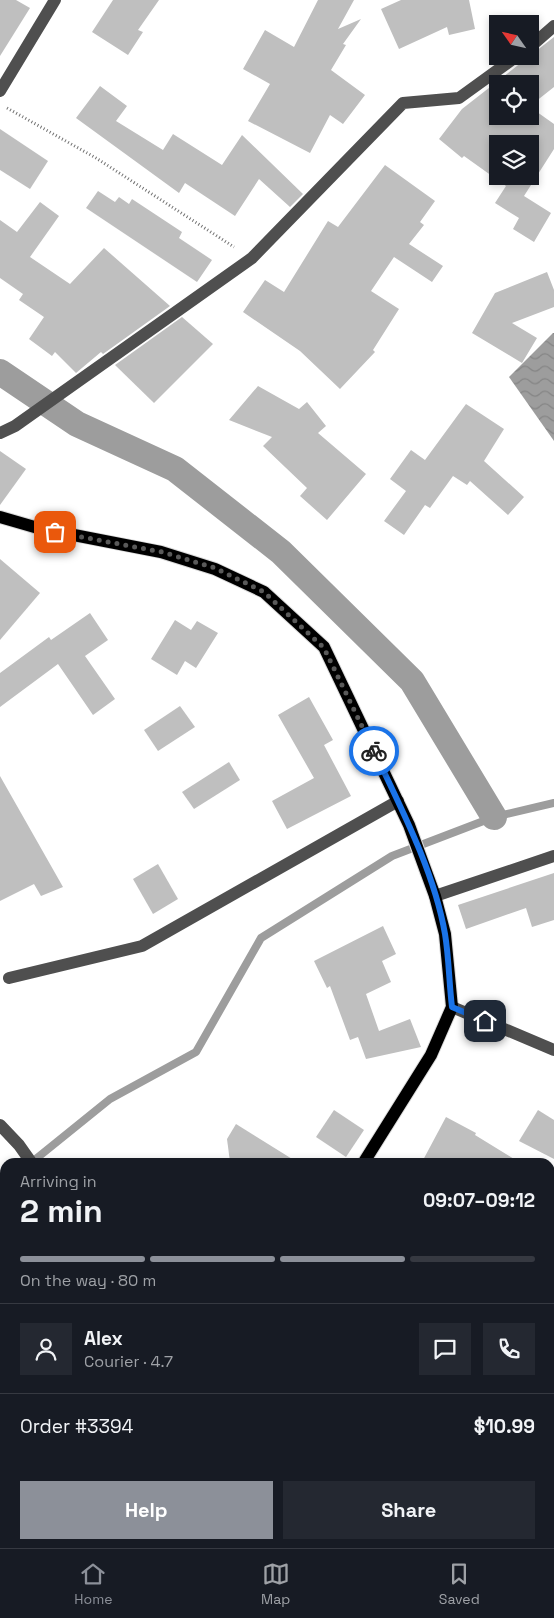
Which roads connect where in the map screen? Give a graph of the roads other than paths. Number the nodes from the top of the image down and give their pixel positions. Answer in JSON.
{"nodes":[{"id":1,"x":55,"y":0,"type":"edge"},
{"id":2,"x":554,"y":26,"type":"edge"},
{"id":3,"x":539,"y":39,"type":"edge"},
{"id":4,"x":505,"y":65,"type":"edge"},
{"id":5,"x":0,"y":91,"type":"edge"},
{"id":6,"x":0,"y":433,"type":"edge"},
{"id":7,"x":0,"y":517,"type":"edge"},
{"id":8,"x":398,"y":801,"type":"junction"},
{"id":9,"x":554,"y":856,"type":"edge"},
{"id":10,"x":435,"y":896,"type":"junction"},
{"id":11,"x":9,"y":978,"type":"dead end"},
{"id":12,"x":452,"y":1007,"type":"junction"},
{"id":13,"x":554,"y":1050,"type":"edge"},
{"id":14,"x":0,"y":1125,"type":"edge"},
{"id":15,"x":28,"y":1158,"type":"edge"},
{"id":16,"x":367,"y":1158,"type":"edge"}],
"edges":[{"from":1,"to":5,"type":"street"},
{"from":2,"to":3,"type":"street"},
{"from":4,"to":6,"type":"street"},
{"from":7,"to":8,"type":"main road"},
{"from":8,"to":10,"type":"main road"},
{"from":8,"to":11,"type":"street"},
{"from":9,"to":10,"type":"street"},
{"from":10,"to":12,"type":"main road"},
{"from":12,"to":13,"type":"street"},
{"from":12,"to":16,"type":"main road"},
{"from":14,"to":15,"type":"street"}]}
